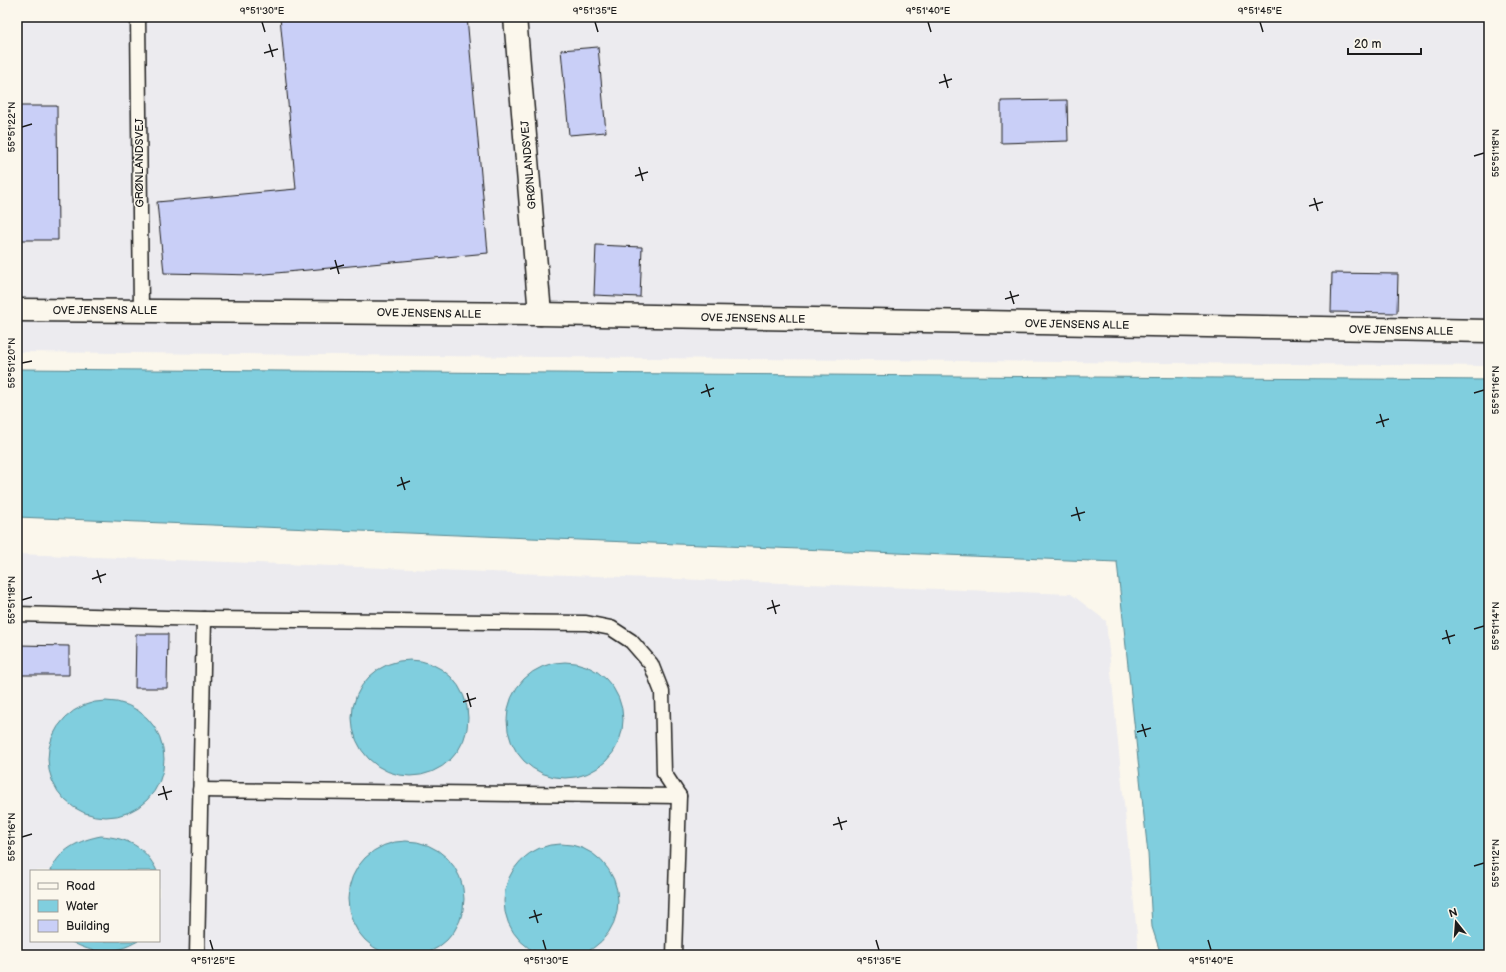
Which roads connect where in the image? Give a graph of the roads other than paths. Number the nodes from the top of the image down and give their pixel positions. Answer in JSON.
{"nodes":[{"id":1,"x":138,"y":17,"type":"edge"},
{"id":2,"x":515,"y":17,"type":"edge"},
{"id":3,"x":17,"y":310,"type":"edge"},
{"id":4,"x":141,"y":310,"type":"junction"},
{"id":5,"x":540,"y":314,"type":"junction"},
{"id":6,"x":1489,"y":331,"type":"edge"},
{"id":7,"x":17,"y":614,"type":"edge"},
{"id":8,"x":204,"y":619,"type":"junction"},
{"id":9,"x":200,"y":790,"type":"junction"},
{"id":10,"x":679,"y":796,"type":"junction"},
{"id":11,"x":197,"y":955,"type":"edge"},
{"id":12,"x":674,"y":955,"type":"edge"}],
"edges":[{"from":1,"to":4,"type":"lane","name":"GRØNLANDSVEJ"},
{"from":2,"to":5,"type":"street","name":"GRØNLANDSVEJ"},
{"from":3,"to":4,"type":"street","name":"OVE JENSENS ALLE"},
{"from":4,"to":5,"type":"street","name":"OVE JENSENS ALLE"},
{"from":5,"to":6,"type":"street","name":"OVE JENSENS ALLE"},
{"from":7,"to":8,"type":"lane"},
{"from":8,"to":9,"type":"lane"},
{"from":8,"to":10,"type":"lane"},
{"from":9,"to":10,"type":"lane"},
{"from":9,"to":11,"type":"lane"},
{"from":10,"to":12,"type":"lane"}]}
